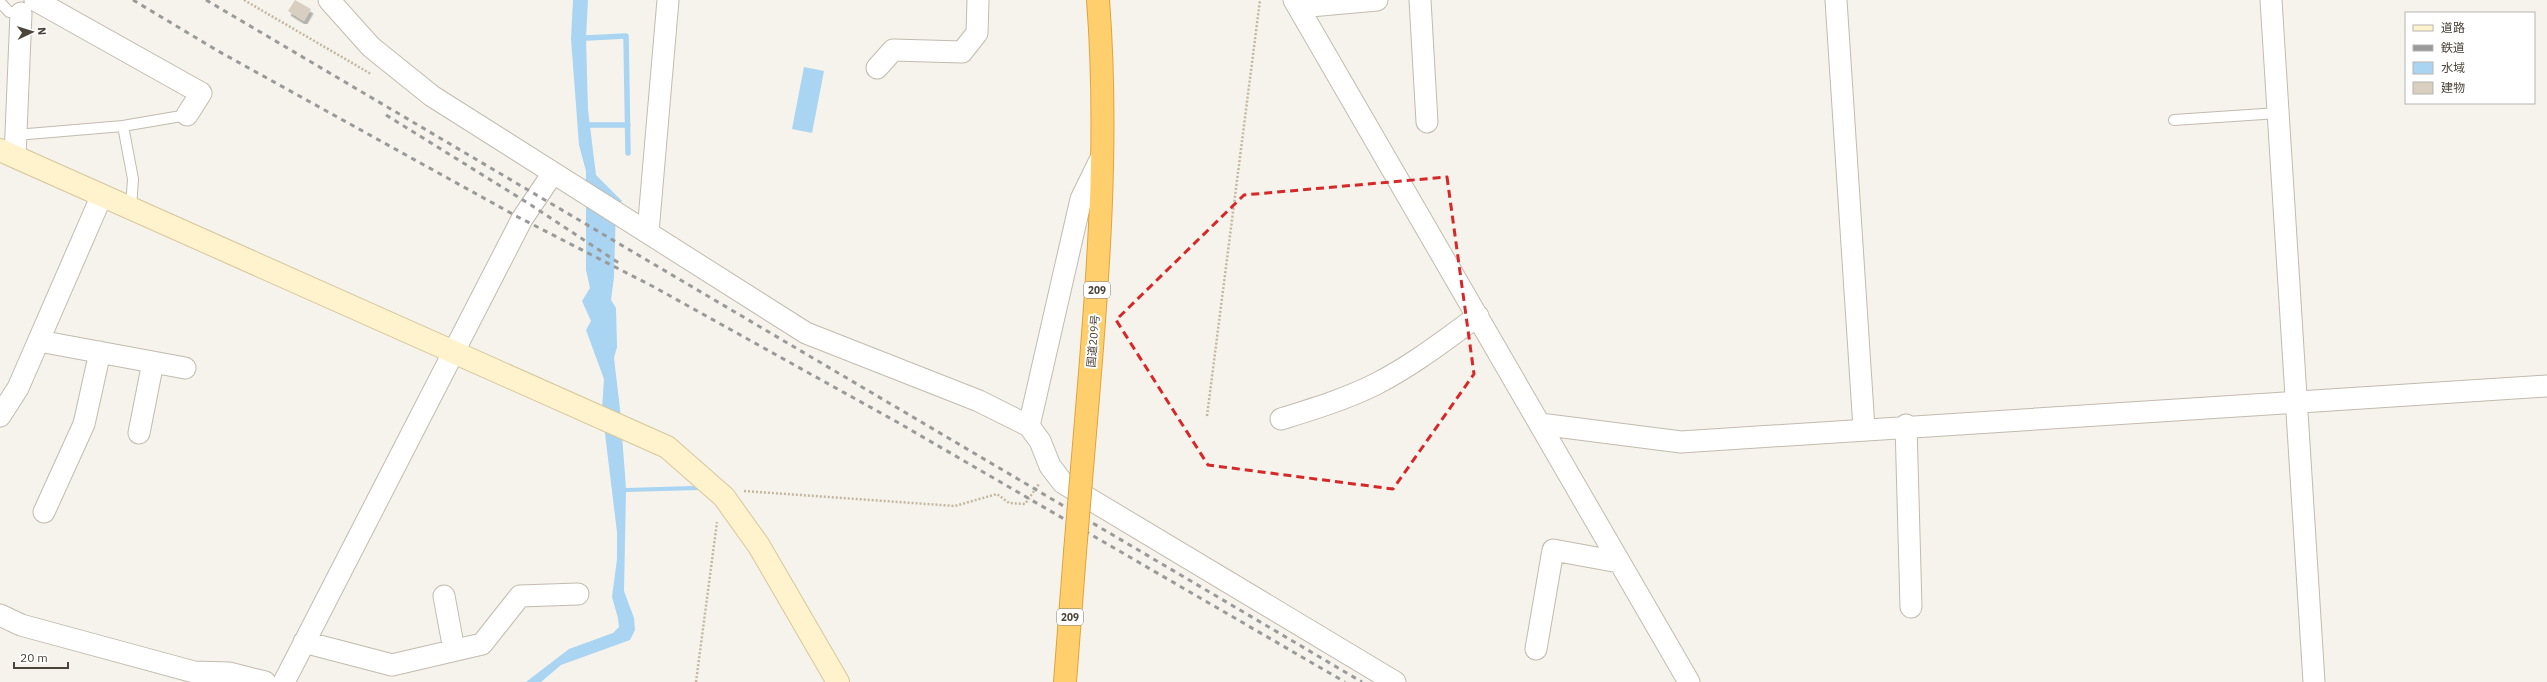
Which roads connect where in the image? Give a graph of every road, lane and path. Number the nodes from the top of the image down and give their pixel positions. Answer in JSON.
{"nodes":[{"id":1,"x":244,"y":0,"type":"edge"},
{"id":2,"x":329,"y":0,"type":"edge"},
{"id":3,"x":668,"y":0,"type":"edge"},
{"id":4,"x":978,"y":0,"type":"edge"},
{"id":5,"x":1098,"y":0,"type":"edge"},
{"id":6,"x":1260,"y":0,"type":"edge"},
{"id":7,"x":1377,"y":0,"type":"edge"},
{"id":8,"x":1420,"y":0,"type":"edge"},
{"id":9,"x":1836,"y":0,"type":"edge"},
{"id":10,"x":2271,"y":0,"type":"edge"},
{"id":11,"x":0,"y":2,"type":"edge"},
{"id":12,"x":30,"y":4,"type":"edge"},
{"id":13,"x":1296,"y":4,"type":"edge"},
{"id":14,"x":877,"y":68,"type":"dead end"},
{"id":15,"x":374,"y":76,"type":"dead end"},
{"id":16,"x":2278,"y":113,"type":"junction"},
{"id":17,"x":187,"y":115,"type":"joint"},
{"id":18,"x":2174,"y":120,"type":"dead end"},
{"id":19,"x":1427,"y":122,"type":"dead end"},
{"id":20,"x":123,"y":126,"type":"junction"},
{"id":21,"x":10,"y":147,"type":"edge"},
{"id":22,"x":1101,"y":158,"type":"junction"},
{"id":23,"x":552,"y":173,"type":"junction"},
{"id":24,"x":102,"y":195,"type":"junction"},
{"id":25,"x":131,"y":208,"type":"junction"},
{"id":26,"x":648,"y":232,"type":"junction"},
{"id":27,"x":1478,"y":316,"type":"junction"},
{"id":28,"x":39,"y":341,"type":"junction"},
{"id":29,"x":454,"y":351,"type":"junction"},
{"id":30,"x":100,"y":352,"type":"junction"},
{"id":31,"x":153,"y":362,"type":"junction"},
{"id":32,"x":185,"y":368,"type":"dead end"},
{"id":33,"x":2547,"y":386,"type":"edge"},
{"id":34,"x":2296,"y":401,"type":"junction"},
{"id":35,"x":0,"y":416,"type":"edge"},
{"id":36,"x":1207,"y":416,"type":"dead end"},
{"id":37,"x":1281,"y":419,"type":"dead end"},
{"id":38,"x":1540,"y":424,"type":"junction"},
{"id":39,"x":1906,"y":425,"type":"junction"},
{"id":40,"x":1029,"y":426,"type":"junction"},
{"id":41,"x":1864,"y":428,"type":"junction"},
{"id":42,"x":139,"y":433,"type":"dead end"},
{"id":43,"x":1050,"y":466,"type":"junction"},
{"id":44,"x":724,"y":497,"type":"junction"},
{"id":45,"x":44,"y":512,"type":"dead end"},
{"id":46,"x":1620,"y":562,"type":"junction"},
{"id":47,"x":578,"y":594,"type":"dead end"},
{"id":48,"x":444,"y":596,"type":"dead end"},
{"id":49,"x":1911,"y":607,"type":"dead end"},
{"id":50,"x":0,"y":615,"type":"edge"},
{"id":51,"x":304,"y":642,"type":"junction"},
{"id":52,"x":1536,"y":649,"type":"dead end"},
{"id":53,"x":454,"y":650,"type":"junction"},
{"id":54,"x":265,"y":682,"type":"edge"},
{"id":55,"x":284,"y":682,"type":"edge"},
{"id":56,"x":696,"y":682,"type":"edge"},
{"id":57,"x":838,"y":682,"type":"edge"},
{"id":58,"x":1065,"y":682,"type":"edge"},
{"id":59,"x":1395,"y":682,"type":"edge"},
{"id":60,"x":1689,"y":682,"type":"edge"},
{"id":61,"x":2314,"y":682,"type":"edge"}],
"edges":[{"from":1,"to":15,"type":"path"},
{"from":2,"to":23,"type":"street"},
{"from":3,"to":26,"type":"street"},
{"from":4,"to":14,"type":"street"},
{"from":5,"to":22,"type":"highway","name":"国道209号","number":"209"},
{"from":6,"to":36,"type":"path"},
{"from":7,"to":13,"type":"street"},
{"from":8,"to":19,"type":"street"},
{"from":9,"to":41,"type":"street"},
{"from":10,"to":16,"type":"street"},
{"from":11,"to":12,"type":"lane"},
{"from":12,"to":17,"type":"street"},
{"from":12,"to":21,"type":"street"},
{"from":13,"to":27,"type":"street"},
{"from":16,"to":18,"type":"lane"},
{"from":16,"to":34,"type":"street"},
{"from":17,"to":20,"type":"lane"},
{"from":20,"to":21,"type":"lane"},
{"from":20,"to":25,"type":"lane"},
{"from":21,"to":24,"type":"street"},
{"from":22,"to":40,"type":"street"},
{"from":22,"to":58,"type":"highway","name":"国道209号","number":"209","bridge":true},
{"from":23,"to":26,"type":"street"},
{"from":23,"to":29,"type":"street"},
{"from":24,"to":25,"type":"street"},
{"from":24,"to":28,"type":"street"},
{"from":25,"to":29,"type":"street"},
{"from":26,"to":40,"type":"street"},
{"from":27,"to":37,"type":"street"},
{"from":27,"to":38,"type":"street"},
{"from":28,"to":30,"type":"street"},
{"from":28,"to":35,"type":"street"},
{"from":29,"to":44,"type":"street"},
{"from":29,"to":51,"type":"street"},
{"from":30,"to":31,"type":"street"},
{"from":30,"to":45,"type":"street"},
{"from":31,"to":32,"type":"street"},
{"from":31,"to":42,"type":"street"},
{"from":33,"to":34,"type":"street"},
{"from":34,"to":39,"type":"street"},
{"from":34,"to":61,"type":"street"},
{"from":38,"to":41,"type":"street"},
{"from":38,"to":46,"type":"street"},
{"from":39,"to":41,"type":"street"},
{"from":39,"to":49,"type":"street"},
{"from":40,"to":43,"type":"street"},
{"from":43,"to":44,"type":"path"},
{"from":43,"to":59,"type":"street"},
{"from":44,"to":56,"type":"path"},
{"from":44,"to":57,"type":"street"},
{"from":46,"to":52,"type":"street"},
{"from":46,"to":60,"type":"street"},
{"from":47,"to":53,"type":"street"},
{"from":48,"to":53,"type":"street"},
{"from":50,"to":54,"type":"street"},
{"from":51,"to":53,"type":"street"},
{"from":51,"to":55,"type":"street"}]}
